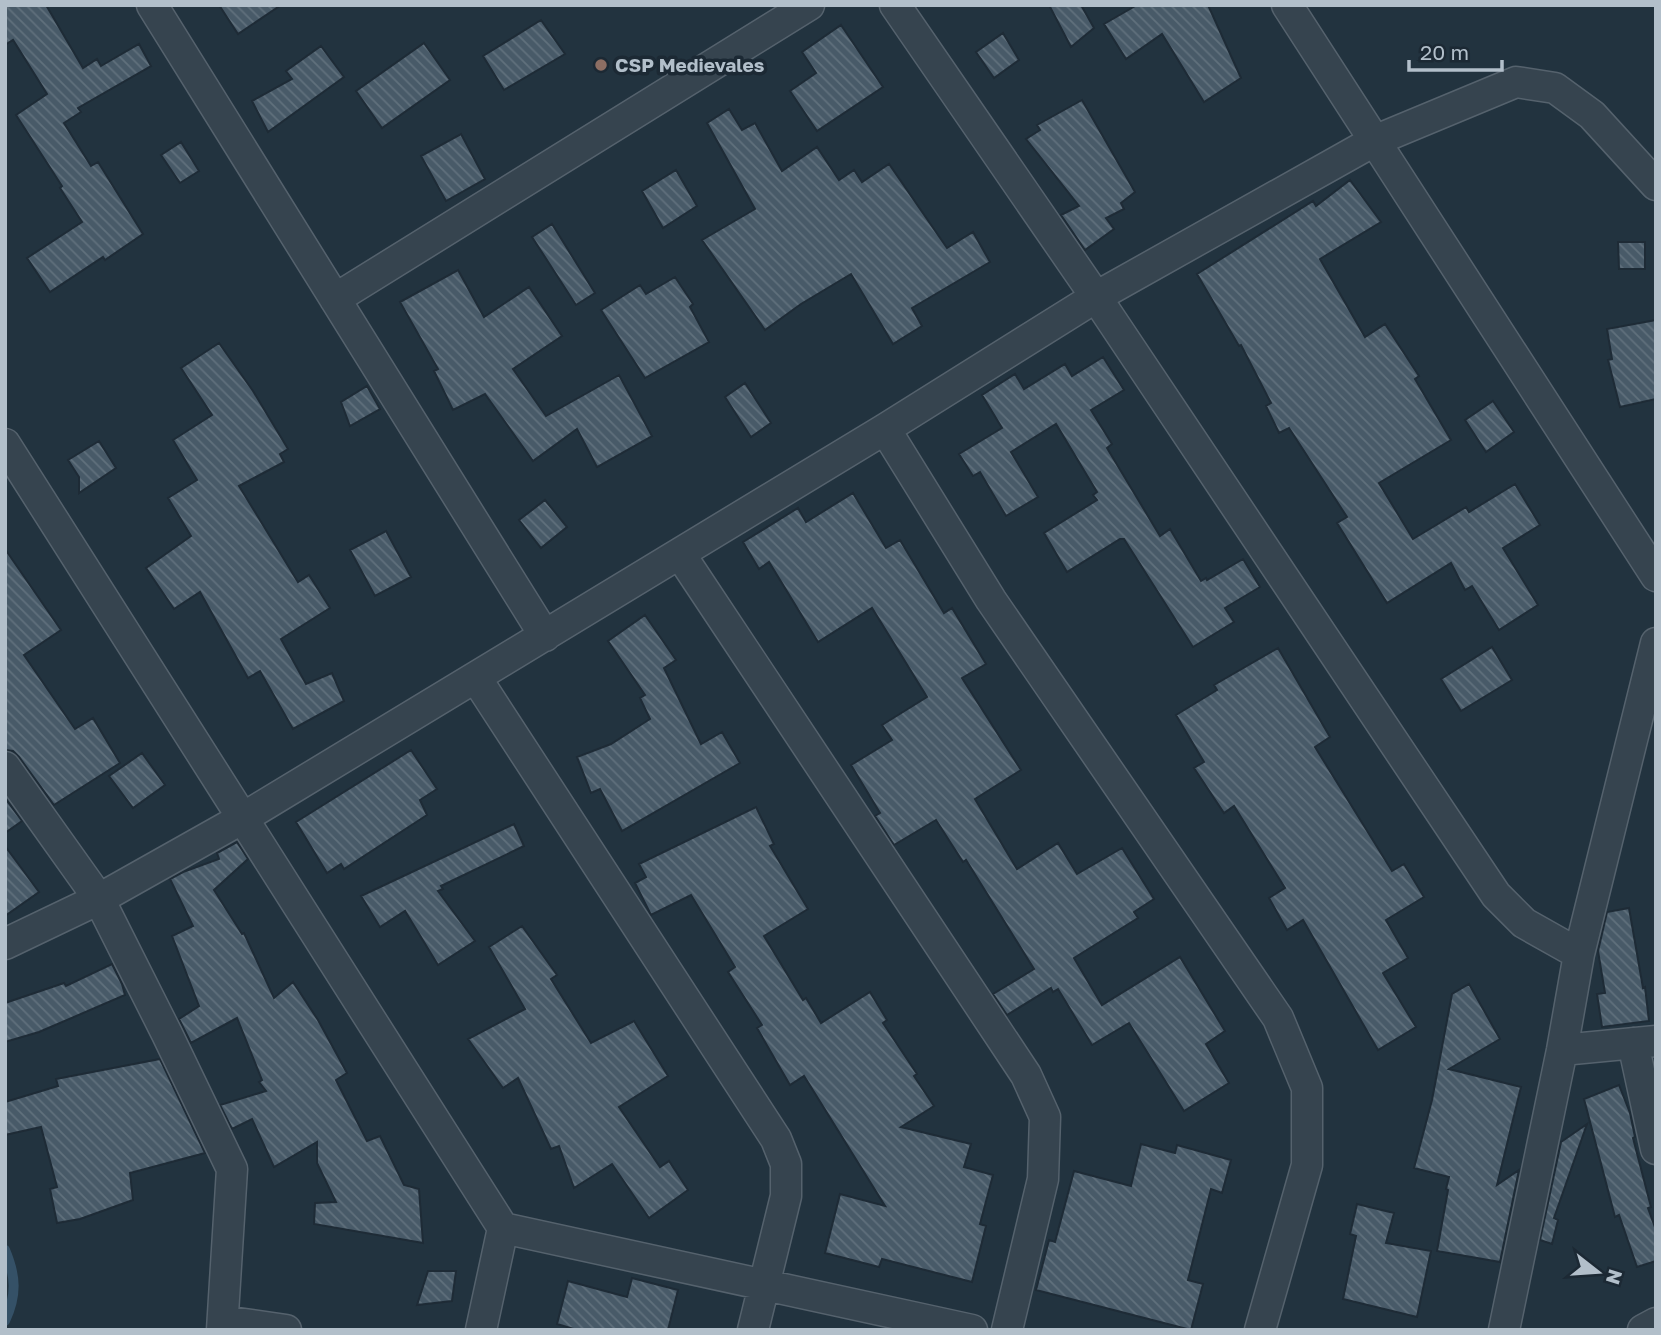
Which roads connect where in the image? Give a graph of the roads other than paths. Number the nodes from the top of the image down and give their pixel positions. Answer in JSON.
{"nodes":[{"id":1,"x":152,"y":5,"type":"edge"},
{"id":2,"x":810,"y":5,"type":"edge"},
{"id":3,"x":895,"y":5,"type":"edge"},
{"id":4,"x":1287,"y":5,"type":"edge"},
{"id":5,"x":1374,"y":141,"type":"junction"},
{"id":6,"x":1656,"y":185,"type":"edge"},
{"id":7,"x":1096,"y":297,"type":"junction"},
{"id":8,"x":335,"y":299,"type":"junction"},
{"id":9,"x":885,"y":429,"type":"junction"},
{"id":10,"x":5,"y":444,"type":"edge"},
{"id":11,"x":680,"y":554,"type":"junction"},
{"id":12,"x":1656,"y":576,"type":"edge"},
{"id":13,"x":545,"y":636,"type":"junction"},
{"id":14,"x":1656,"y":643,"type":"edge"},
{"id":15,"x":477,"y":677,"type":"junction"},
{"id":16,"x":5,"y":767,"type":"edge"},
{"id":17,"x":243,"y":818,"type":"junction"},
{"id":18,"x":99,"y":899,"type":"junction"},
{"id":19,"x":5,"y":944,"type":"edge"},
{"id":20,"x":1579,"y":954,"type":"junction"},
{"id":21,"x":1644,"y":1042,"type":"edge"},
{"id":22,"x":1562,"y":1050,"type":"junction"},
{"id":23,"x":1656,"y":1149,"type":"edge"},
{"id":24,"x":502,"y":1228,"type":"junction"},
{"id":25,"x":764,"y":1284,"type":"junction"},
{"id":26,"x":1656,"y":1323,"type":"edge"},
{"id":27,"x":223,"y":1325,"type":"edge"},
{"id":28,"x":286,"y":1330,"type":"edge"},
{"id":29,"x":481,"y":1330,"type":"edge"},
{"id":30,"x":753,"y":1330,"type":"edge"},
{"id":31,"x":972,"y":1330,"type":"edge"},
{"id":32,"x":1007,"y":1330,"type":"edge"},
{"id":33,"x":1260,"y":1330,"type":"edge"},
{"id":34,"x":1504,"y":1330,"type":"edge"},
{"id":35,"x":1643,"y":1330,"type":"edge"}],
"edges":[{"from":1,"to":8,"type":"street"},
{"from":2,"to":8,"type":"street"},
{"from":3,"to":7,"type":"street"},
{"from":4,"to":5,"type":"street"},
{"from":5,"to":6,"type":"street"},
{"from":5,"to":7,"type":"street"},
{"from":5,"to":12,"type":"street"},
{"from":7,"to":9,"type":"street"},
{"from":7,"to":20,"type":"street"},
{"from":8,"to":13,"type":"street"},
{"from":9,"to":11,"type":"street"},
{"from":9,"to":33,"type":"street"},
{"from":10,"to":17,"type":"street"},
{"from":11,"to":13,"type":"street"},
{"from":11,"to":32,"type":"street"},
{"from":13,"to":15,"type":"street"},
{"from":14,"to":20,"type":"street"},
{"from":15,"to":17,"type":"street"},
{"from":15,"to":25,"type":"street"},
{"from":16,"to":18,"type":"street"},
{"from":17,"to":18,"type":"street"},
{"from":17,"to":24,"type":"street"},
{"from":18,"to":19,"type":"street"},
{"from":18,"to":27,"type":"street"},
{"from":20,"to":22,"type":"street"},
{"from":21,"to":22,"type":"street"},
{"from":21,"to":23,"type":"street"},
{"from":22,"to":34,"type":"street"},
{"from":24,"to":25,"type":"street"},
{"from":24,"to":29,"type":"street"},
{"from":25,"to":30,"type":"street"},
{"from":25,"to":31,"type":"street"},
{"from":26,"to":35,"type":"street"},
{"from":27,"to":28,"type":"street"}]}
